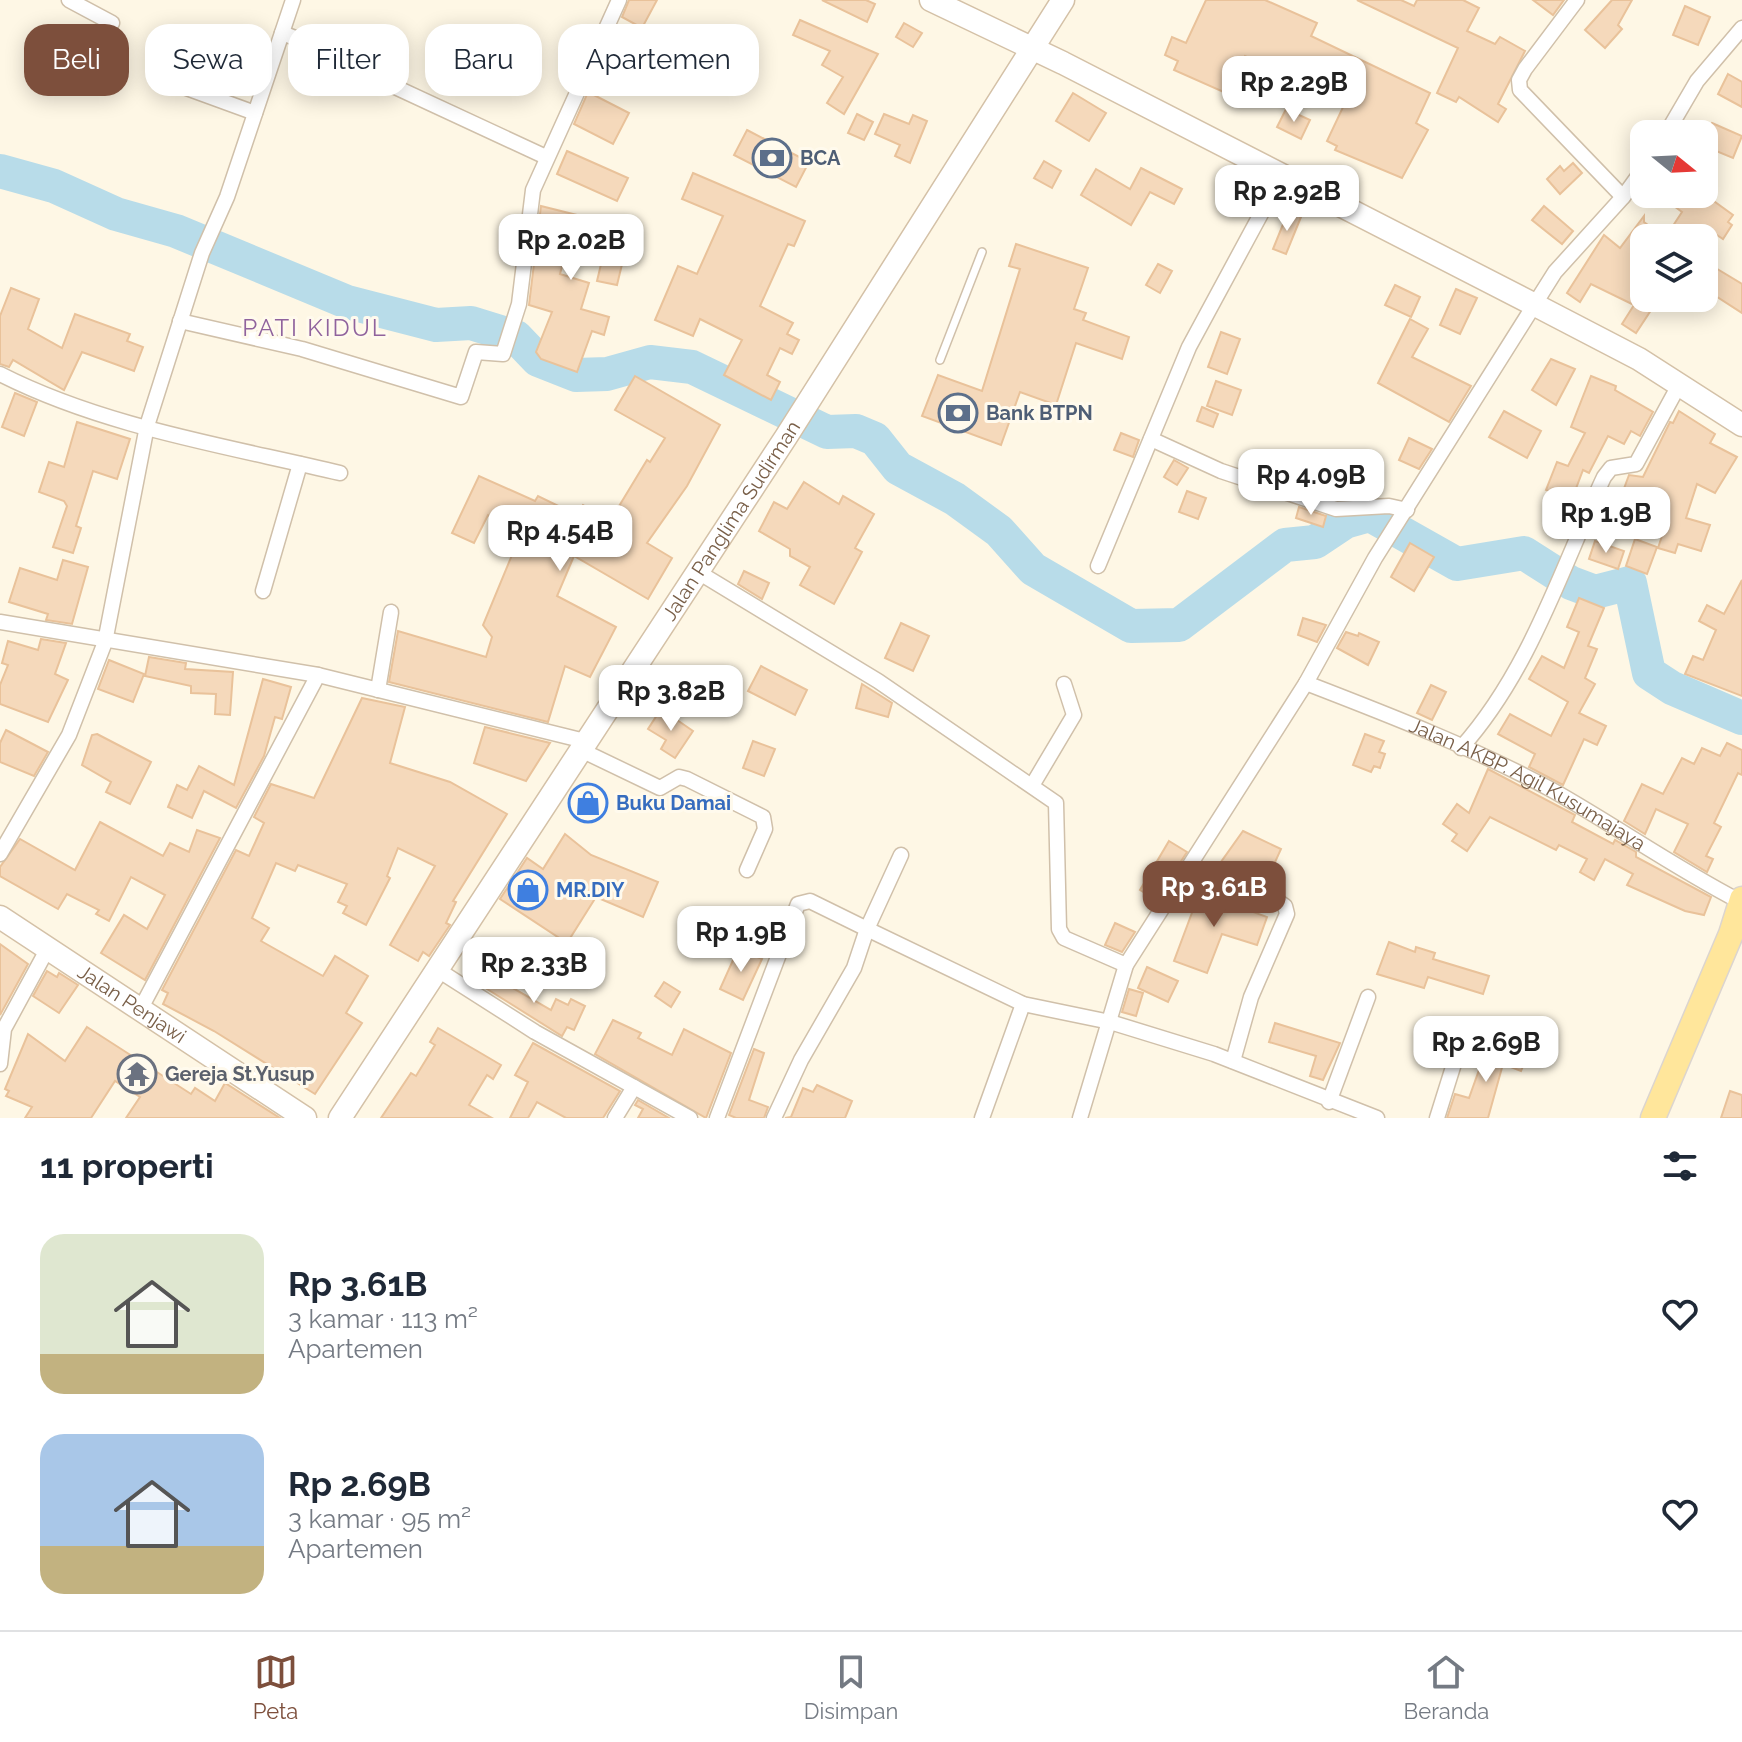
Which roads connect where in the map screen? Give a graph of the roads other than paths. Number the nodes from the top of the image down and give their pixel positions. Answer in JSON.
{"nodes":[{"id":1,"x":69,"y":0,"type":"edge"},
{"id":2,"x":293,"y":0,"type":"edge"},
{"id":3,"x":619,"y":0,"type":"edge"},
{"id":4,"x":931,"y":0,"type":"edge"},
{"id":5,"x":1063,"y":0,"type":"edge"},
{"id":6,"x":1577,"y":0,"type":"edge"},
{"id":7,"x":112,"y":23,"type":"dead end"},
{"id":8,"x":1742,"y":28,"type":"edge"},
{"id":9,"x":282,"y":33,"type":"junction"},
{"id":10,"x":1032,"y":47,"type":"junction"},
{"id":11,"x":208,"y":96,"type":"edge"},
{"id":12,"x":255,"y":113,"type":"junction"},
{"id":13,"x":1674,"y":120,"type":"edge"},
{"id":14,"x":546,"y":157,"type":"junction"},
{"id":15,"x":1282,"y":175,"type":"junction"},
{"id":16,"x":1630,"y":187,"type":"edge"},
{"id":17,"x":1623,"y":197,"type":"junction"},
{"id":18,"x":982,"y":252,"type":"dead end"},
{"id":19,"x":1534,"y":305,"type":"junction"},
{"id":20,"x":180,"y":321,"type":"junction"},
{"id":21,"x":940,"y":360,"type":"dead end"},
{"id":22,"x":0,"y":374,"type":"edge"},
{"id":23,"x":1679,"y":385,"type":"junction"},
{"id":24,"x":1742,"y":425,"type":"edge"},
{"id":25,"x":147,"y":426,"type":"junction"},
{"id":26,"x":1151,"y":439,"type":"junction"},
{"id":27,"x":300,"y":464,"type":"junction"},
{"id":28,"x":340,"y":473,"type":"dead end"},
{"id":29,"x":1407,"y":510,"type":"junction"},
{"id":30,"x":1098,"y":566,"type":"dead end"},
{"id":31,"x":698,"y":572,"type":"junction"},
{"id":32,"x":263,"y":591,"type":"dead end"},
{"id":33,"x":391,"y":612,"type":"dead end"},
{"id":34,"x":0,"y":622,"type":"edge"},
{"id":35,"x":105,"y":642,"type":"junction"},
{"id":36,"x":318,"y":675,"type":"junction"},
{"id":37,"x":1306,"y":683,"type":"junction"},
{"id":38,"x":1064,"y":684,"type":"dead end"},
{"id":39,"x":378,"y":690,"type":"junction"},
{"id":40,"x":586,"y":746,"type":"junction"},
{"id":41,"x":1461,"y":748,"type":"junction"},
{"id":42,"x":1033,"y":784,"type":"junction"},
{"id":43,"x":0,"y":854,"type":"edge"},
{"id":44,"x":901,"y":855,"type":"dead end"},
{"id":45,"x":1190,"y":867,"type":"junction"},
{"id":46,"x":747,"y":870,"type":"dead end"},
{"id":47,"x":1741,"y":900,"type":"edge"},
{"id":48,"x":0,"y":917,"type":"edge"},
{"id":49,"x":867,"y":929,"type":"junction"},
{"id":50,"x":1736,"y":932,"type":"edge"},
{"id":51,"x":48,"y":948,"type":"junction"},
{"id":52,"x":1126,"y":965,"type":"junction"},
{"id":53,"x":438,"y":970,"type":"junction"},
{"id":54,"x":1368,"y":997,"type":"dead end"},
{"id":55,"x":1023,"y":1004,"type":"junction"},
{"id":56,"x":140,"y":1010,"type":"junction"},
{"id":57,"x":1110,"y":1022,"type":"junction"},
{"id":58,"x":1463,"y":1035,"type":"dead end"},
{"id":59,"x":1233,"y":1061,"type":"junction"},
{"id":60,"x":0,"y":1064,"type":"edge"},
{"id":61,"x":634,"y":1087,"type":"junction"},
{"id":62,"x":1329,"y":1102,"type":"junction"},
{"id":63,"x":305,"y":1118,"type":"edge"},
{"id":64,"x":340,"y":1118,"type":"edge"},
{"id":65,"x":615,"y":1118,"type":"edge"},
{"id":66,"x":690,"y":1118,"type":"edge"},
{"id":67,"x":717,"y":1118,"type":"edge"},
{"id":68,"x":774,"y":1118,"type":"edge"},
{"id":69,"x":982,"y":1118,"type":"edge"},
{"id":70,"x":1080,"y":1118,"type":"edge"},
{"id":71,"x":1377,"y":1118,"type":"edge"},
{"id":72,"x":1437,"y":1118,"type":"edge"},
{"id":73,"x":1653,"y":1118,"type":"edge"}],
"edges":[{"from":1,"to":7,"type":"street"},
{"from":2,"to":9,"type":"street"},
{"from":3,"to":14,"type":"street"},
{"from":4,"to":10,"type":"main road"},
{"from":5,"to":10,"type":"main road","name":"Jalan Panglima Sudirman"},
{"from":6,"to":17,"type":"street"},
{"from":8,"to":13,"type":"street"},
{"from":9,"to":12,"type":"street"},
{"from":9,"to":14,"type":"street"},
{"from":10,"to":15,"type":"main road"},
{"from":10,"to":31,"type":"main road","name":"Jalan Panglima Sudirman"},
{"from":11,"to":12,"type":"street"},
{"from":12,"to":20,"type":"street"},
{"from":14,"to":20,"type":"street"},
{"from":15,"to":19,"type":"main road"},
{"from":15,"to":26,"type":"street"},
{"from":16,"to":17,"type":"street"},
{"from":17,"to":19,"type":"street"},
{"from":18,"to":21,"type":"lane"},
{"from":19,"to":23,"type":"main road"},
{"from":19,"to":29,"type":"street"},
{"from":20,"to":25,"type":"street"},
{"from":22,"to":25,"type":"street"},
{"from":23,"to":24,"type":"main road"},
{"from":23,"to":41,"type":"street"},
{"from":25,"to":27,"type":"street"},
{"from":25,"to":35,"type":"street"},
{"from":26,"to":29,"type":"street"},
{"from":26,"to":30,"type":"street"},
{"from":27,"to":28,"type":"street"},
{"from":27,"to":32,"type":"street"},
{"from":29,"to":37,"type":"street"},
{"from":31,"to":40,"type":"main road","name":"Jalan Panglima Sudirman"},
{"from":31,"to":42,"type":"street"},
{"from":33,"to":39,"type":"street"},
{"from":34,"to":35,"type":"street"},
{"from":35,"to":36,"type":"street"},
{"from":35,"to":43,"type":"street"},
{"from":36,"to":39,"type":"street"},
{"from":36,"to":56,"type":"street"},
{"from":37,"to":41,"type":"street","name":"Jalan AKBP. Agil Kusumajaya"},
{"from":37,"to":45,"type":"street"},
{"from":38,"to":42,"type":"street"},
{"from":39,"to":40,"type":"street"},
{"from":40,"to":46,"type":"street"},
{"from":40,"to":53,"type":"main road","name":"Jalan Panglima Sudirman"},
{"from":41,"to":47,"type":"street","name":"Jalan AKBP. Agil Kusumajaya"},
{"from":42,"to":52,"type":"street"},
{"from":44,"to":49,"type":"street"},
{"from":45,"to":52,"type":"street"},
{"from":45,"to":59,"type":"street"},
{"from":47,"to":50,"type":"main road"},
{"from":48,"to":51,"type":"main road","name":"Jalan Penjawi"},
{"from":49,"to":55,"type":"street"},
{"from":49,"to":67,"type":"street"},
{"from":49,"to":68,"type":"street"},
{"from":50,"to":73,"type":"main road"},
{"from":51,"to":56,"type":"main road","name":"Jalan Penjawi"},
{"from":51,"to":60,"type":"street"},
{"from":52,"to":57,"type":"street"},
{"from":53,"to":61,"type":"street"},
{"from":53,"to":64,"type":"main road","name":"Jalan Panglima Sudirman"},
{"from":54,"to":62,"type":"street"},
{"from":55,"to":57,"type":"street"},
{"from":55,"to":69,"type":"street"},
{"from":56,"to":63,"type":"main road","name":"Jalan Penjawi"},
{"from":57,"to":59,"type":"street"},
{"from":57,"to":70,"type":"street"},
{"from":58,"to":72,"type":"street"},
{"from":59,"to":62,"type":"street"},
{"from":61,"to":65,"type":"street"},
{"from":61,"to":66,"type":"street"},
{"from":62,"to":71,"type":"street"}]}
